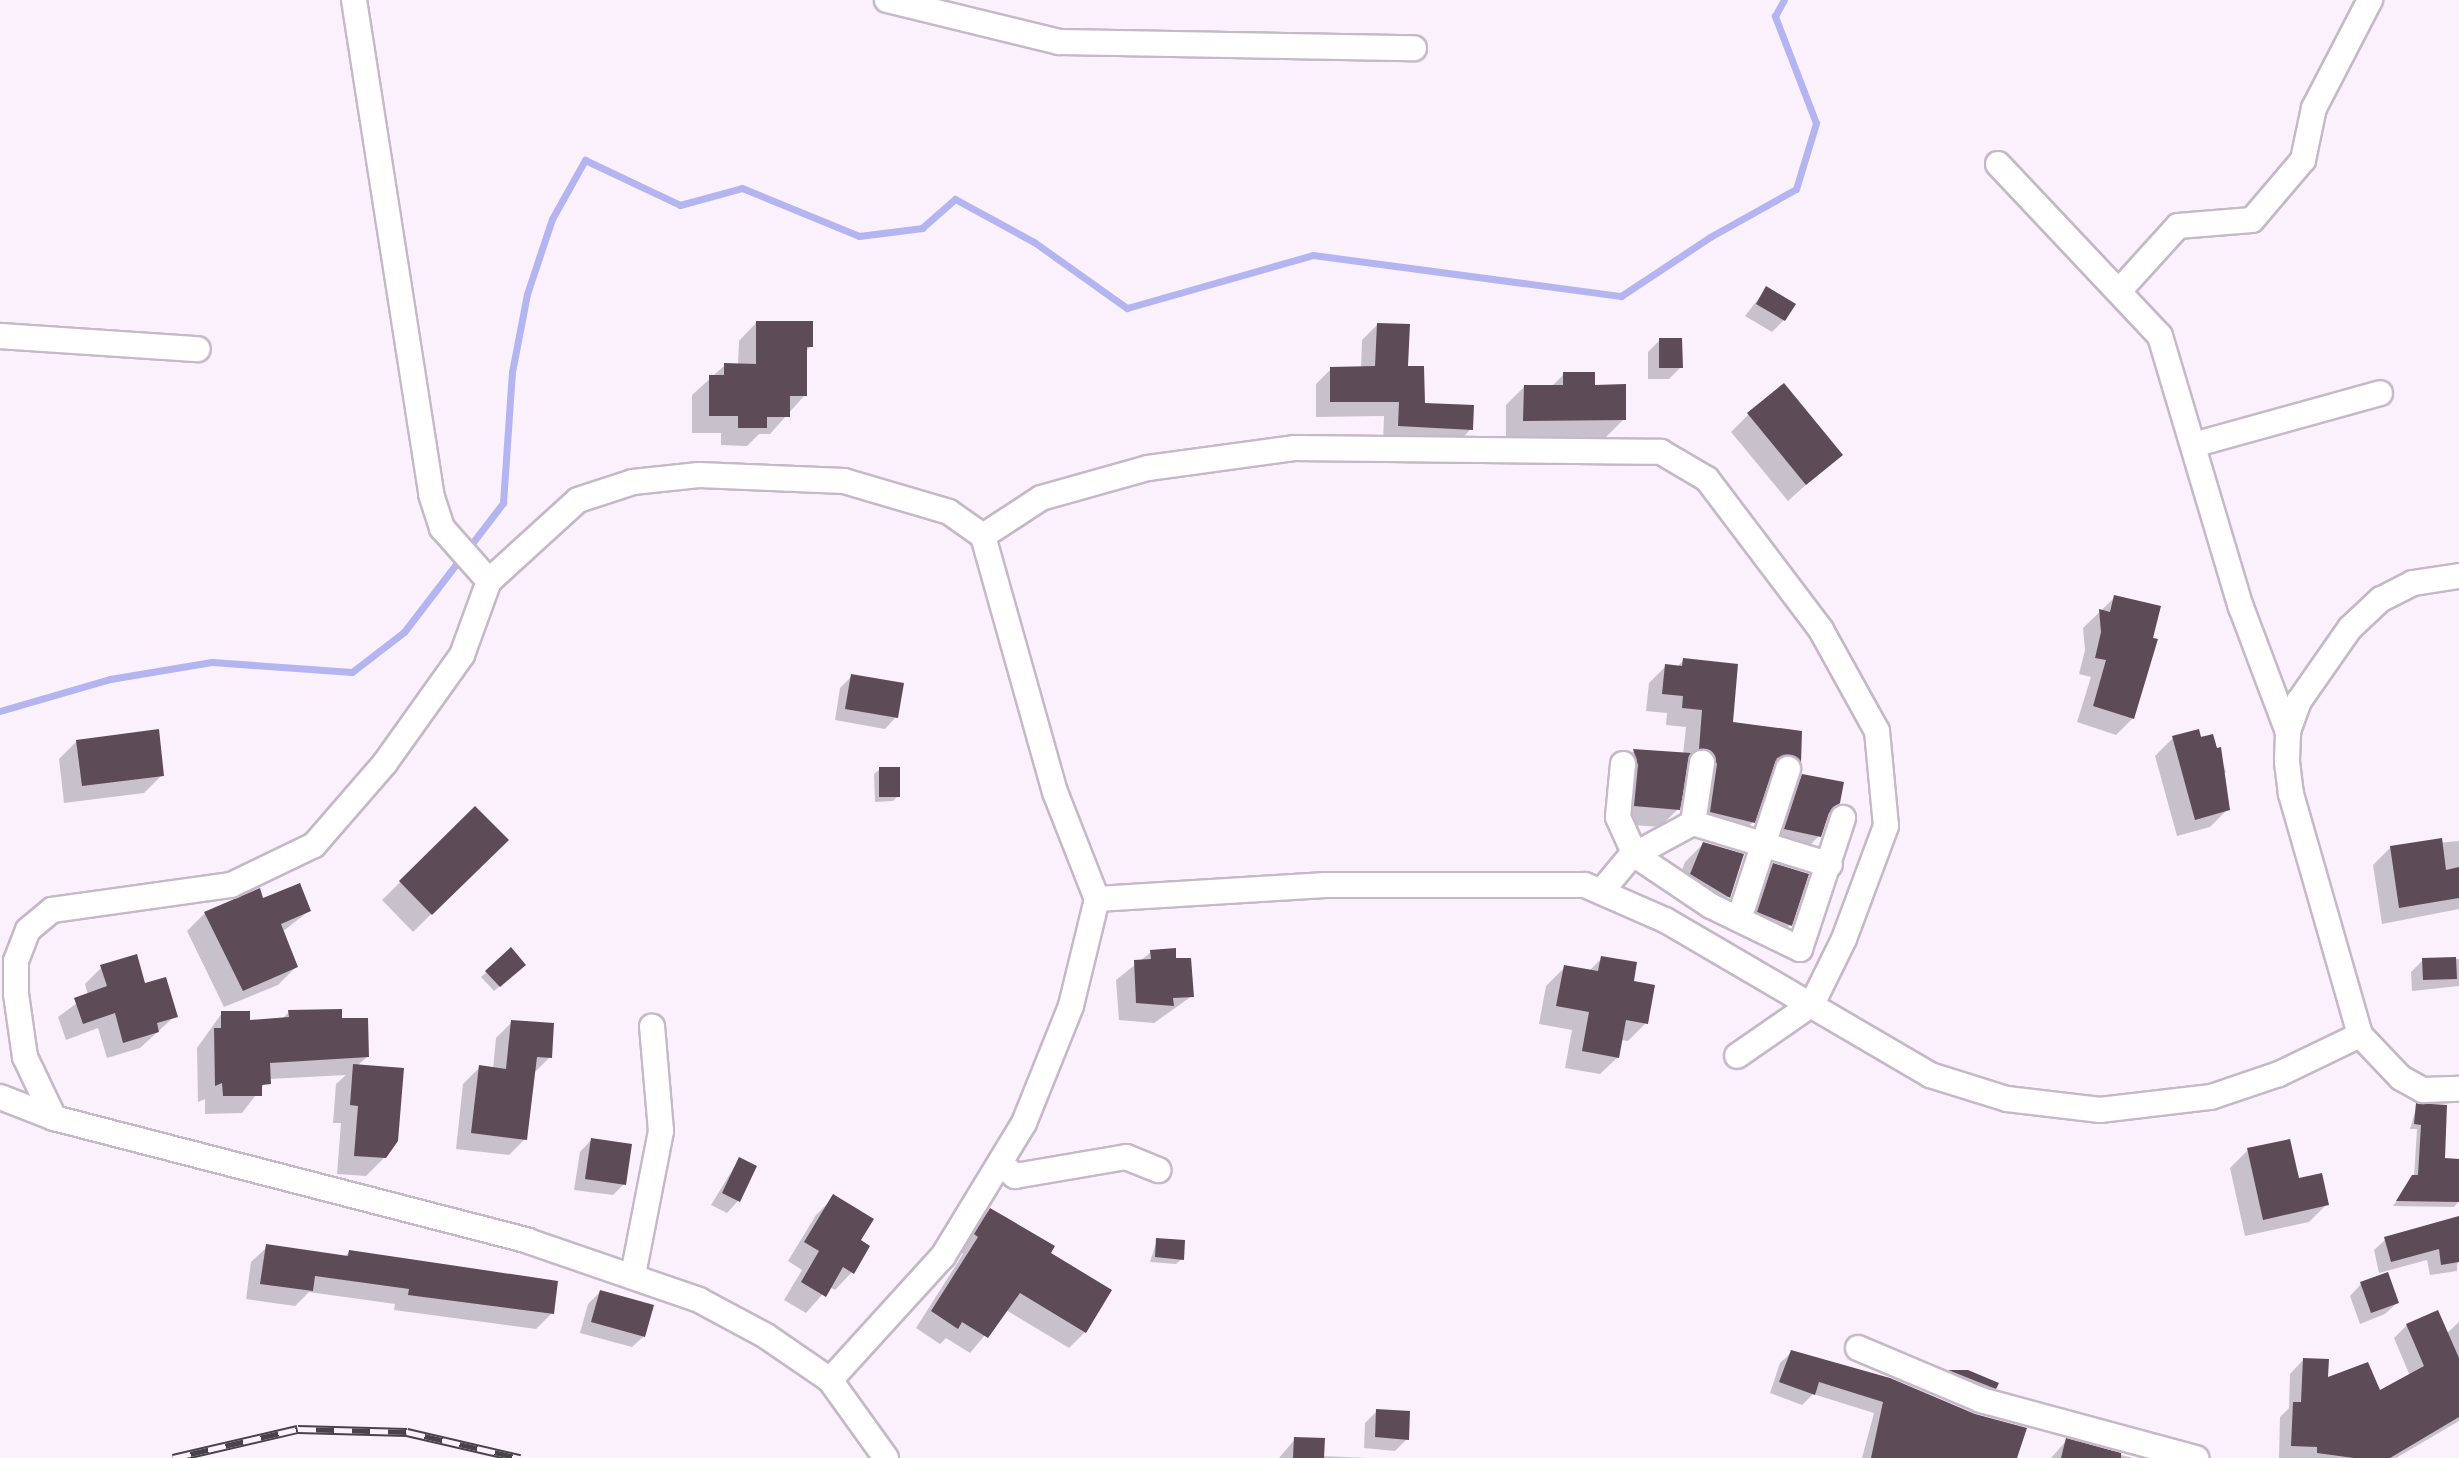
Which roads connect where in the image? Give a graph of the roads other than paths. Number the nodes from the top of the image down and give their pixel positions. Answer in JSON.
{"nodes":[{"id":1,"x":354,"y":0,"type":"edge"},
{"id":2,"x":887,"y":0,"type":"edge"},
{"id":3,"x":2370,"y":0,"type":"edge"},
{"id":4,"x":1414,"y":48,"type":"dead end"},
{"id":5,"x":1998,"y":164,"type":"dead end"},
{"id":6,"x":2120,"y":290,"type":"junction"},
{"id":7,"x":0,"y":336,"type":"edge"},
{"id":8,"x":198,"y":349,"type":"dead end"},
{"id":9,"x":2380,"y":393,"type":"dead end"},
{"id":10,"x":2193,"y":445,"type":"junction"},
{"id":11,"x":983,"y":536,"type":"junction"},
{"id":12,"x":2459,"y":576,"type":"edge"},
{"id":13,"x":489,"y":581,"type":"junction"},
{"id":14,"x":2288,"y":732,"type":"junction"},
{"id":15,"x":1702,"y":763,"type":"dead end"},
{"id":16,"x":1623,"y":764,"type":"dead end"},
{"id":17,"x":1788,"y":769,"type":"dead end"},
{"id":18,"x":1843,"y":818,"type":"dead end"},
{"id":19,"x":1693,"y":823,"type":"junction"},
{"id":20,"x":1763,"y":845,"type":"junction"},
{"id":21,"x":1635,"y":855,"type":"junction"},
{"id":22,"x":1830,"y":865,"type":"junction"},
{"id":23,"x":1601,"y":892,"type":"junction"},
{"id":24,"x":1097,"y":899,"type":"junction"},
{"id":25,"x":1739,"y":919,"type":"junction"},
{"id":26,"x":1812,"y":1004,"type":"junction"},
{"id":27,"x":652,"y":1026,"type":"dead end"},
{"id":28,"x":2360,"y":1035,"type":"junction"},
{"id":29,"x":1737,"y":1056,"type":"dead end"},
{"id":30,"x":2459,"y":1089,"type":"edge"},
{"id":31,"x":0,"y":1097,"type":"edge"},
{"id":32,"x":54,"y":1118,"type":"junction"},
{"id":33,"x":1000,"y":1163,"type":"junction"},
{"id":34,"x":1158,"y":1170,"type":"dead end"},
{"id":35,"x":633,"y":1275,"type":"junction"},
{"id":36,"x":1858,"y":1348,"type":"dead end"},
{"id":37,"x":830,"y":1380,"type":"junction"},
{"id":38,"x":886,"y":1458,"type":"edge"},
{"id":39,"x":2196,"y":1458,"type":"edge"}],
"edges":[{"from":1,"to":13,"type":"street"},
{"from":2,"to":4,"type":"street"},
{"from":3,"to":6,"type":"street"},
{"from":5,"to":6,"type":"street"},
{"from":6,"to":10,"type":"street"},
{"from":7,"to":8,"type":"street"},
{"from":9,"to":10,"type":"street"},
{"from":10,"to":14,"type":"street"},
{"from":11,"to":13,"type":"street"},
{"from":11,"to":24,"type":"street"},
{"from":11,"to":26,"type":"street"},
{"from":12,"to":14,"type":"street"},
{"from":13,"to":32,"type":"street"},
{"from":14,"to":28,"type":"street"},
{"from":15,"to":19,"type":"street"},
{"from":16,"to":21,"type":"street"},
{"from":17,"to":20,"type":"street"},
{"from":18,"to":22,"type":"street"},
{"from":19,"to":20,"type":"street"},
{"from":19,"to":21,"type":"street"},
{"from":20,"to":22,"type":"street"},
{"from":20,"to":25,"type":"street"},
{"from":21,"to":23,"type":"street"},
{"from":21,"to":25,"type":"street"},
{"from":22,"to":25,"type":"street"},
{"from":23,"to":24,"type":"street"},
{"from":23,"to":26,"type":"street"},
{"from":24,"to":33,"type":"street"},
{"from":26,"to":28,"type":"street"},
{"from":26,"to":29,"type":"street"},
{"from":27,"to":35,"type":"street"},
{"from":28,"to":30,"type":"street"},
{"from":31,"to":32,"type":"street"},
{"from":32,"to":35,"type":"street"},
{"from":33,"to":34,"type":"street"},
{"from":33,"to":37,"type":"street"},
{"from":35,"to":37,"type":"street"},
{"from":36,"to":39,"type":"street"},
{"from":37,"to":38,"type":"street"}]}
